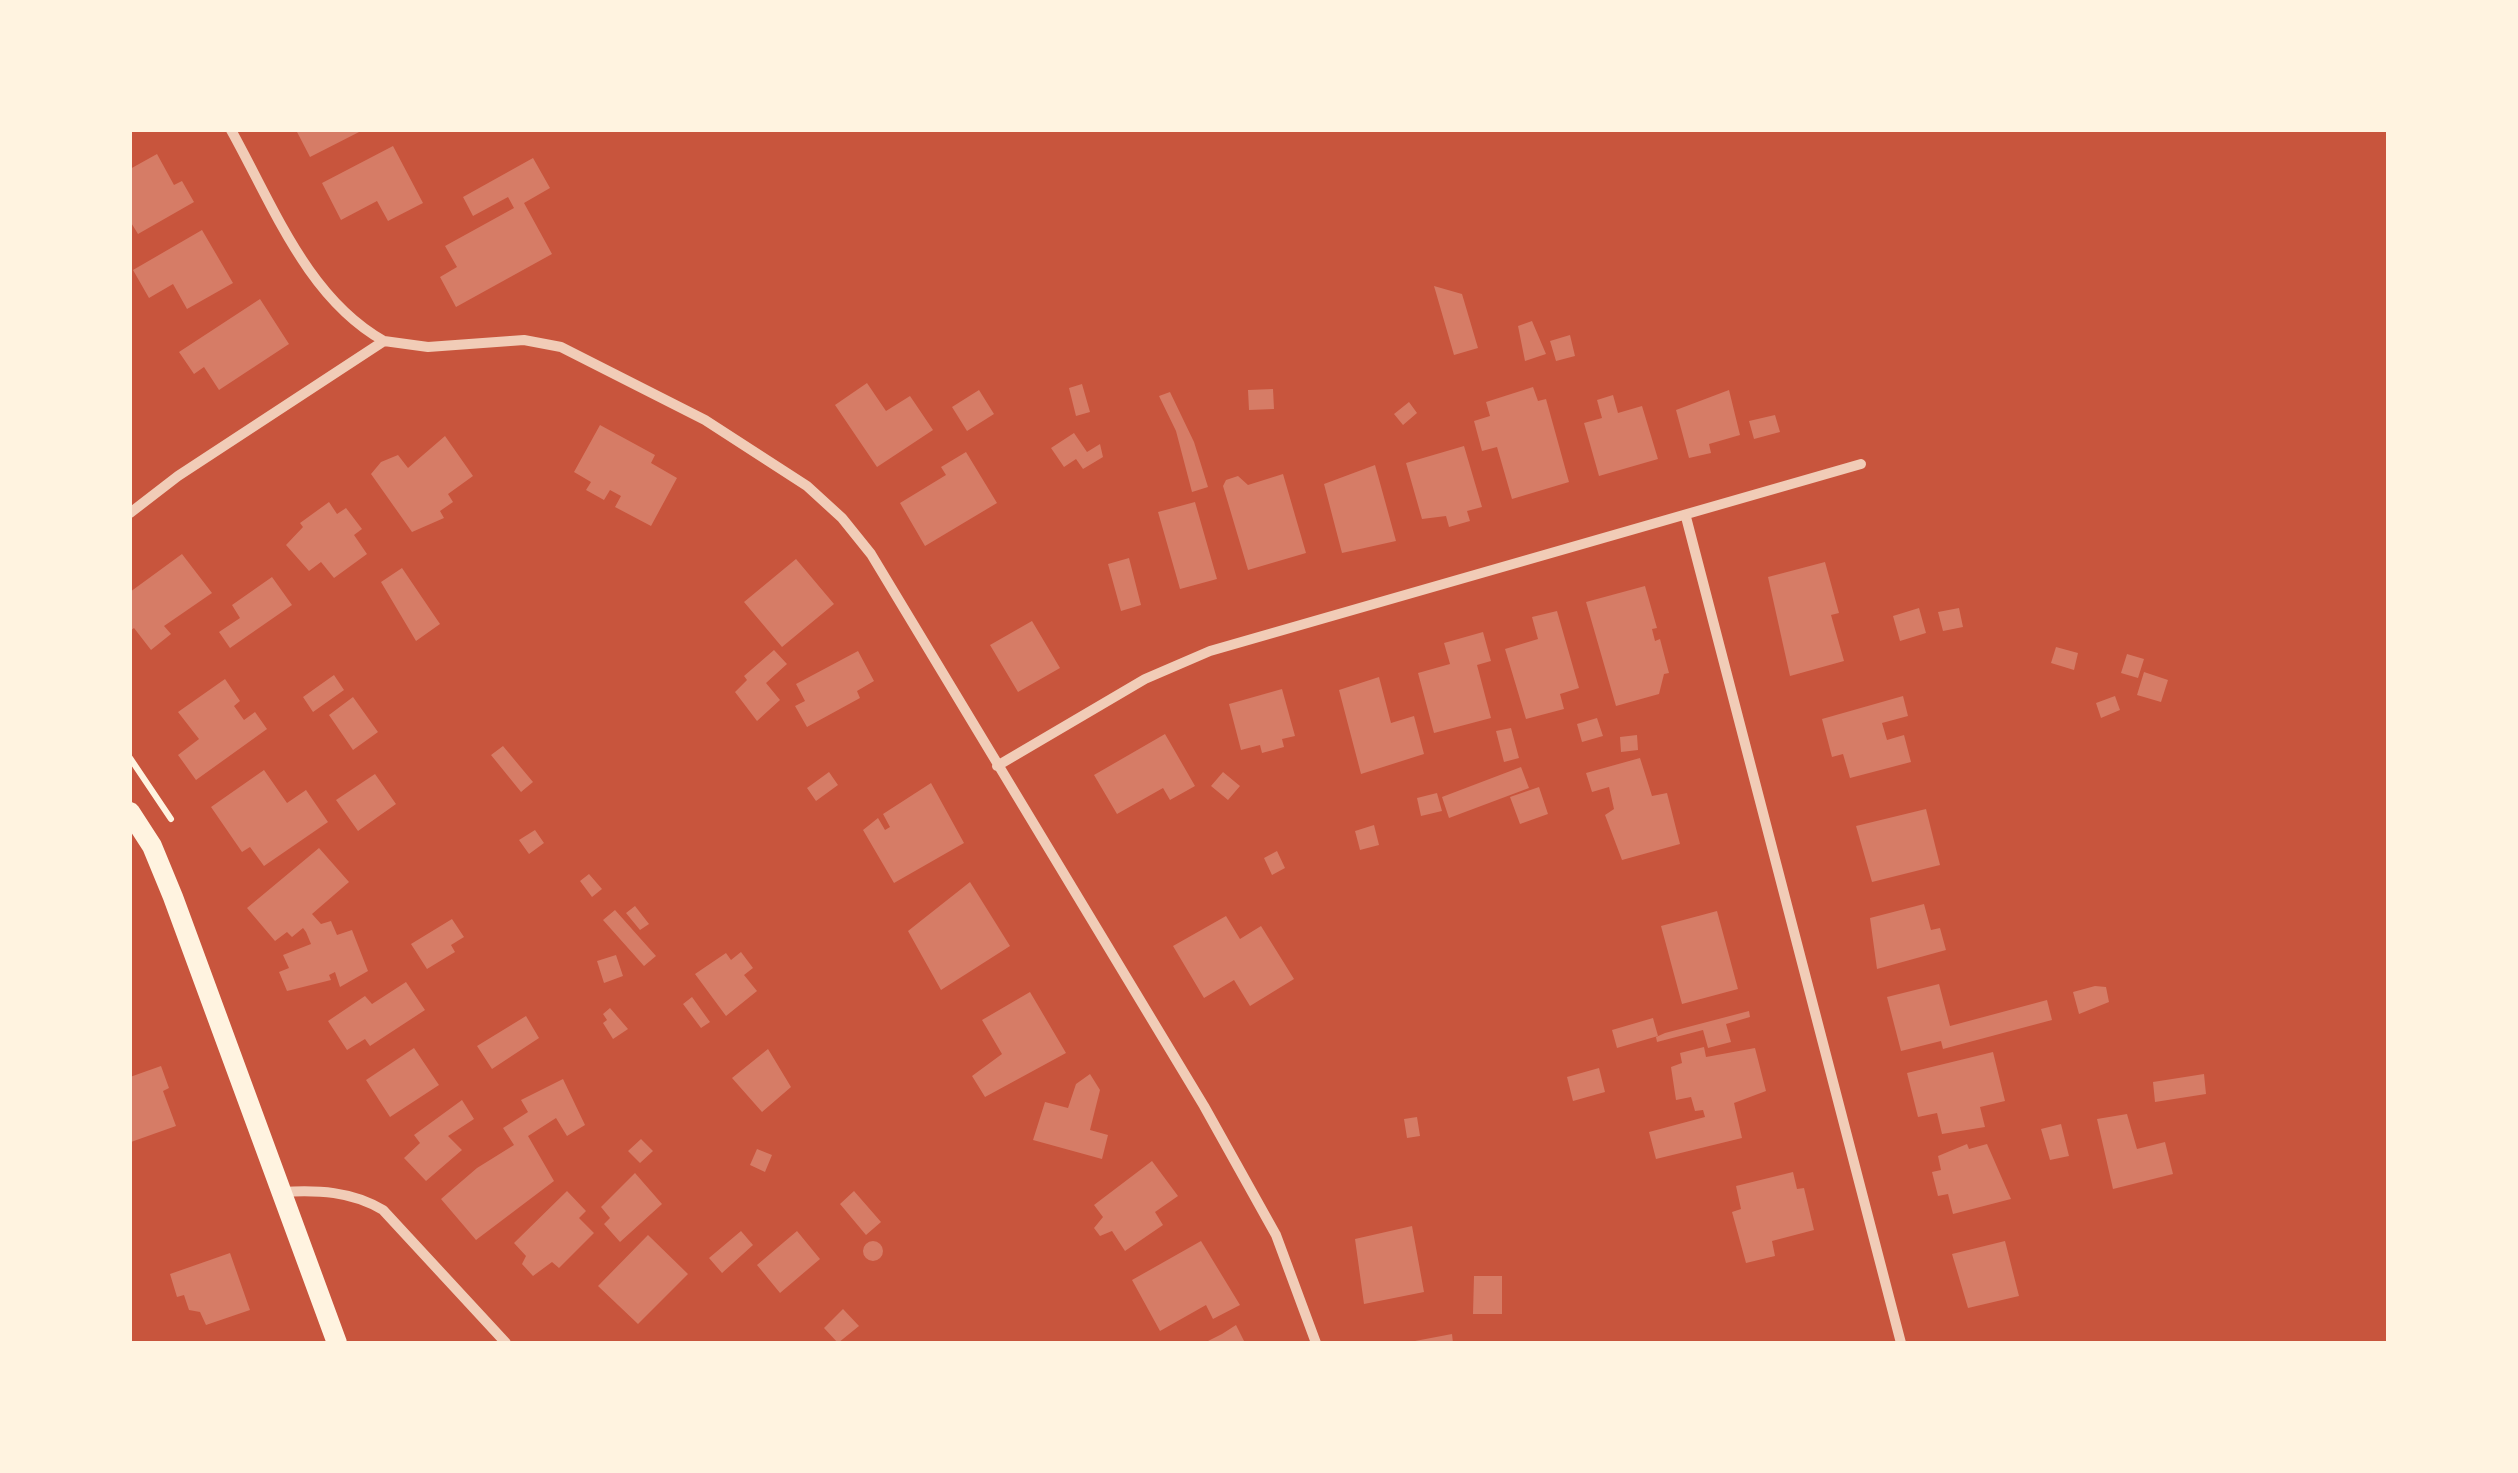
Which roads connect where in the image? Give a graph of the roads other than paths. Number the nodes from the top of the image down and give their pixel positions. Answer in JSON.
{"nodes":[{"id":1,"x":231,"y":130,"type":"edge"},
{"id":2,"x":384,"y":341,"type":"junction"},
{"id":3,"x":1861,"y":464,"type":"dead end"},
{"id":4,"x":130,"y":513,"type":"edge"},
{"id":5,"x":1686,"y":517,"type":"junction"},
{"id":6,"x":997,"y":766,"type":"junction"},
{"id":7,"x":130,"y":812,"type":"edge"},
{"id":8,"x":282,"y":1192,"type":"junction"},
{"id":9,"x":337,"y":1343,"type":"edge"},
{"id":10,"x":506,"y":1343,"type":"edge"},
{"id":11,"x":1316,"y":1343,"type":"edge"},
{"id":12,"x":1901,"y":1343,"type":"edge"}],
"edges":[{"from":1,"to":2,"type":"street"},
{"from":2,"to":4,"type":"street"},
{"from":2,"to":6,"type":"street"},
{"from":3,"to":5,"type":"street"},
{"from":5,"to":6,"type":"street"},
{"from":5,"to":12,"type":"street"},
{"from":6,"to":11,"type":"street"},
{"from":7,"to":8,"type":"main road"},
{"from":8,"to":9,"type":"main road"},
{"from":8,"to":10,"type":"street"}]}
